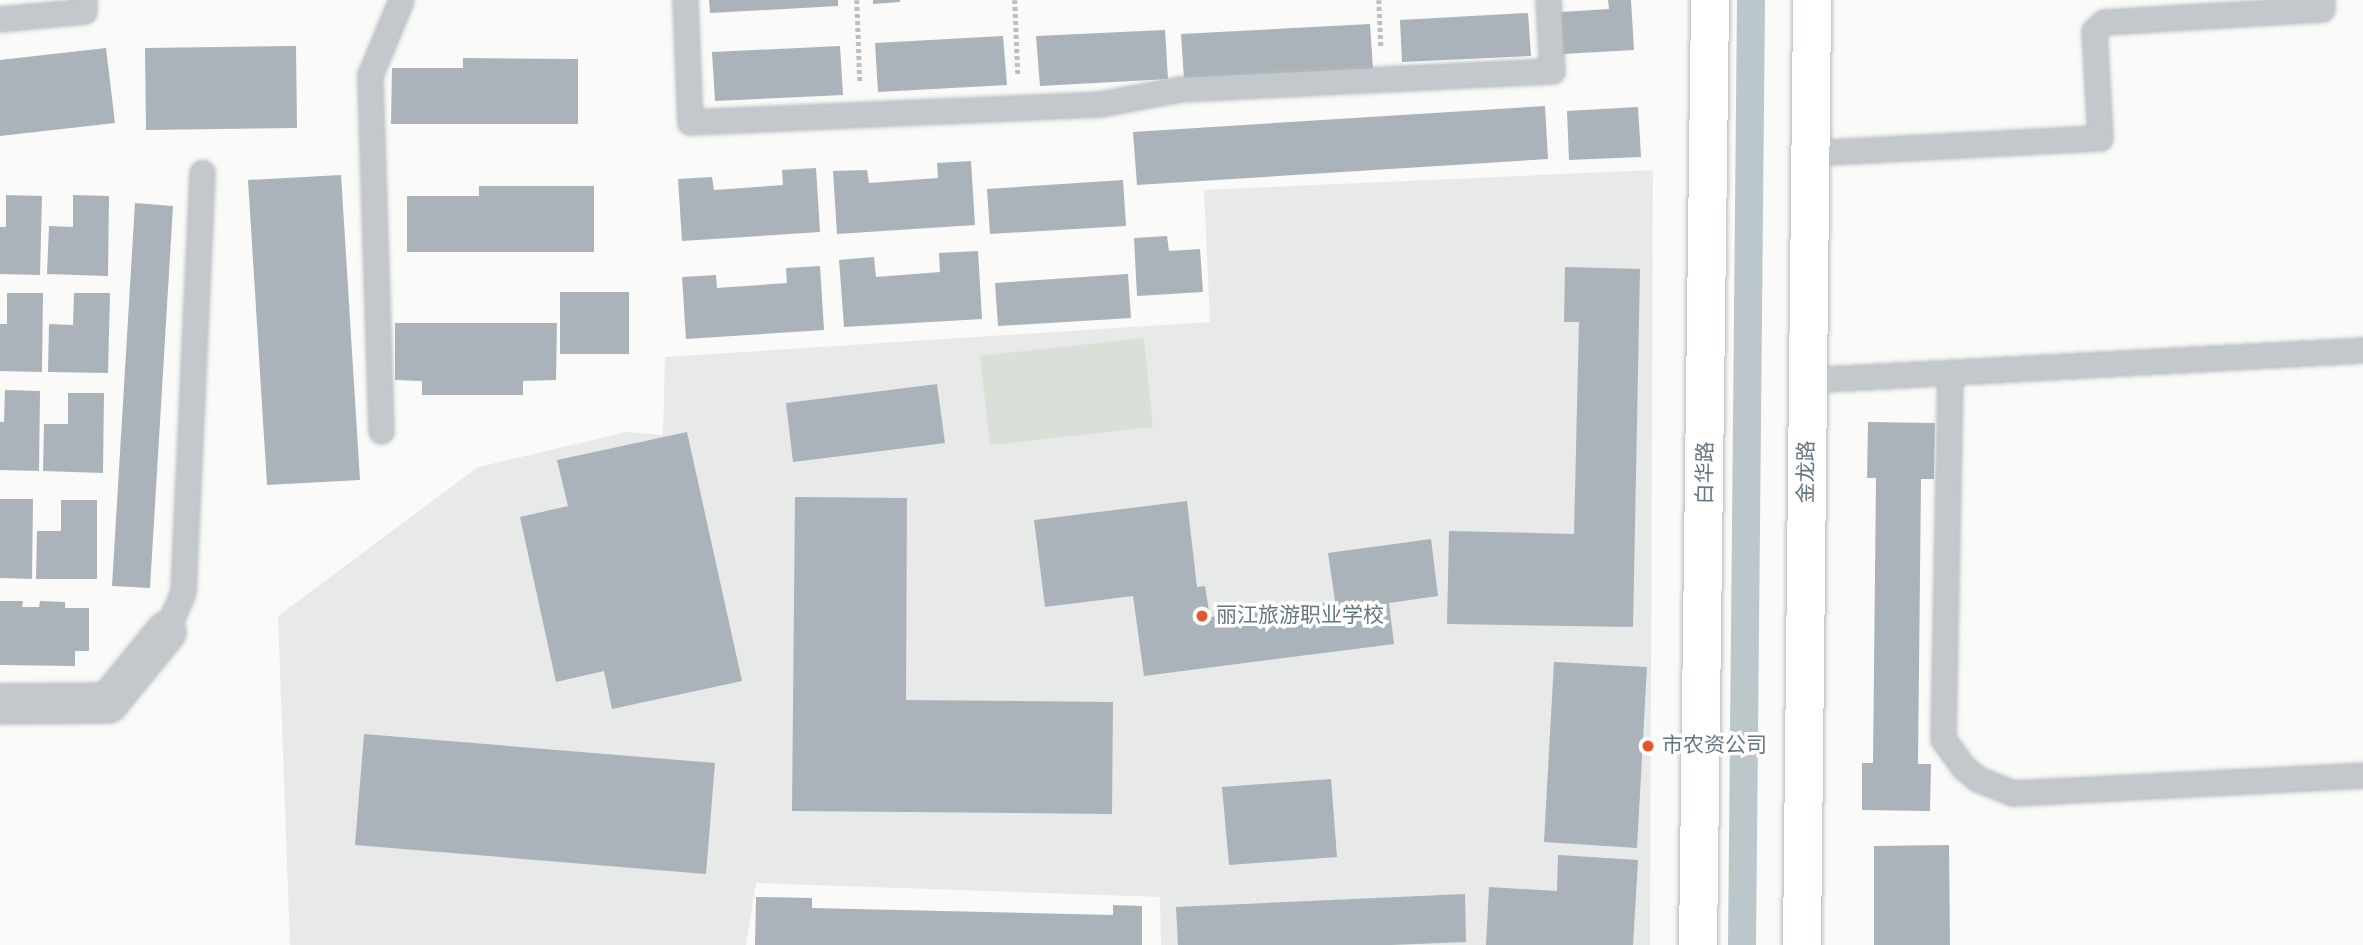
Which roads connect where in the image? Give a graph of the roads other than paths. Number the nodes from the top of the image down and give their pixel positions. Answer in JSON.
{"nodes":[{"id":1,"x":84,"y":0,"type":"edge"},
{"id":2,"x":401,"y":0,"type":"edge"},
{"id":3,"x":685,"y":0,"type":"edge"},
{"id":4,"x":1548,"y":0,"type":"edge"},
{"id":5,"x":1710,"y":0,"type":"edge"},
{"id":6,"x":1812,"y":0,"type":"edge"},
{"id":7,"x":2322,"y":0,"type":"edge"},
{"id":8,"x":0,"y":19,"type":"edge"},
{"id":9,"x":1811,"y":153,"type":"junction"},
{"id":10,"x":202,"y":172,"type":"dead end"},
{"id":11,"x":2363,"y":349,"type":"edge"},
{"id":12,"x":1950,"y":372,"type":"junction"},
{"id":13,"x":1808,"y":380,"type":"junction"},
{"id":14,"x":381,"y":431,"type":"dead end"},
{"id":15,"x":166,"y":632,"type":"joint"},
{"id":16,"x":0,"y":704,"type":"edge"},
{"id":17,"x":2363,"y":775,"type":"edge"},
{"id":18,"x":1698,"y":945,"type":"edge"},
{"id":19,"x":1802,"y":945,"type":"edge"}],
"edges":[{"from":1,"to":8,"type":"lane"},
{"from":2,"to":14,"type":"lane"},
{"from":3,"to":4,"type":"lane"},
{"from":5,"to":18,"type":"main road","name":"白华路"},
{"from":6,"to":9,"type":"main road","name":"金龙路"},
{"from":7,"to":9,"type":"lane"},
{"from":9,"to":13,"type":"main road","name":"金龙路"},
{"from":10,"to":15,"type":"lane"},
{"from":11,"to":12,"type":"lane"},
{"from":12,"to":13,"type":"lane"},
{"from":12,"to":17,"type":"lane"},
{"from":13,"to":19,"type":"main road","name":"金龙路"},
{"from":15,"to":16,"type":"street"}]}
